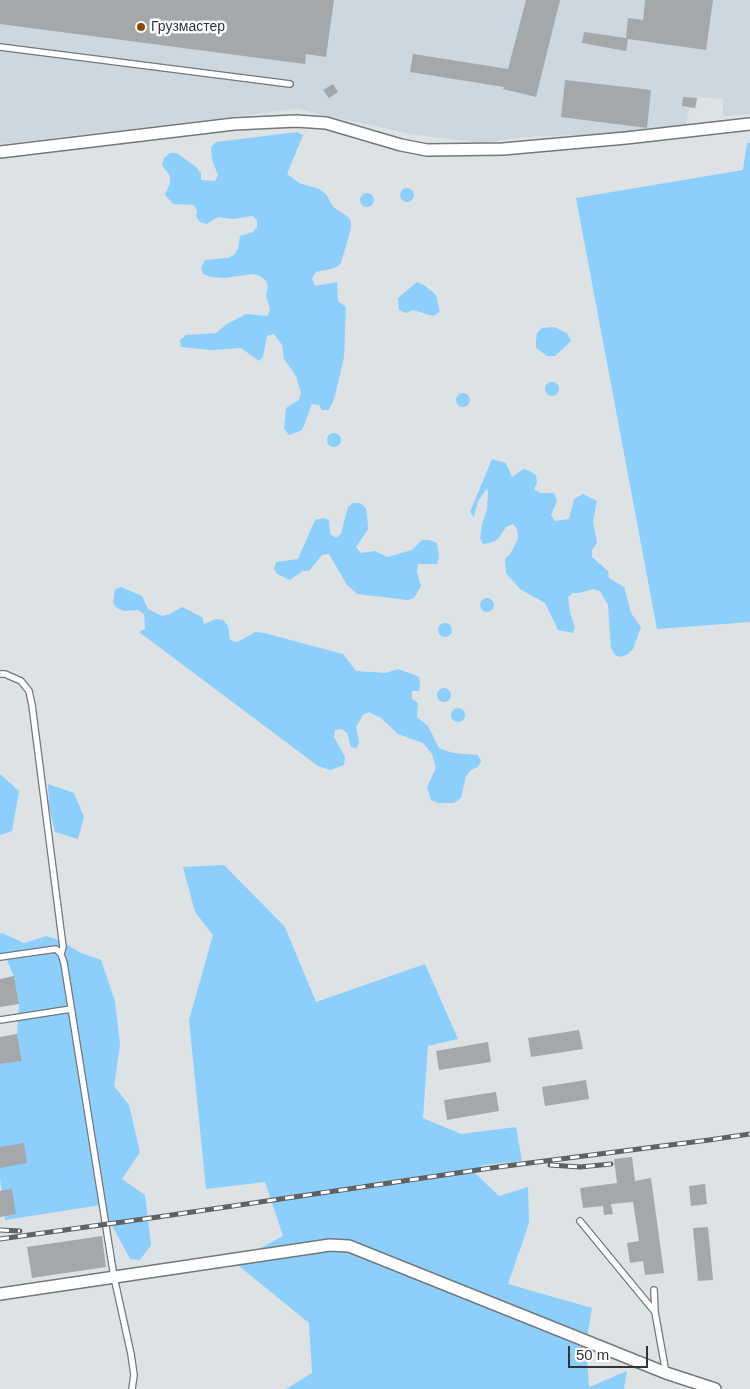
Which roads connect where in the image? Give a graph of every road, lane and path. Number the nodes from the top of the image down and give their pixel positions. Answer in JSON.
{"nodes":[{"id":1,"x":0,"y":47,"type":"edge"},
{"id":2,"x":290,"y":84,"type":"dead end"},
{"id":3,"x":750,"y":124,"type":"edge"},
{"id":4,"x":0,"y":152,"type":"edge"},
{"id":5,"x":0,"y":674,"type":"edge"},
{"id":6,"x":62,"y":954,"type":"junction"},
{"id":7,"x":0,"y":957,"type":"edge"},
{"id":8,"x":71,"y":1009,"type":"junction"},
{"id":9,"x":0,"y":1020,"type":"edge"},
{"id":10,"x":580,"y":1221,"type":"dead end"},
{"id":11,"x":114,"y":1276,"type":"junction"},
{"id":12,"x":654,"y":1290,"type":"dead end"},
{"id":13,"x":0,"y":1294,"type":"edge"},
{"id":14,"x":655,"y":1312,"type":"junction"},
{"id":15,"x":666,"y":1373,"type":"junction"},
{"id":16,"x":132,"y":1389,"type":"edge"},
{"id":17,"x":715,"y":1389,"type":"edge"}],
"edges":[{"from":1,"to":2,"type":"lane"},
{"from":3,"to":4,"type":"street"},
{"from":5,"to":6,"type":"lane"},
{"from":6,"to":7,"type":"lane"},
{"from":6,"to":8,"type":"lane"},
{"from":8,"to":9,"type":"lane"},
{"from":8,"to":11,"type":"lane"},
{"from":10,"to":14,"type":"lane"},
{"from":11,"to":13,"type":"street"},
{"from":11,"to":15,"type":"street"},
{"from":11,"to":16,"type":"lane"},
{"from":12,"to":14,"type":"lane"},
{"from":14,"to":15,"type":"lane"},
{"from":15,"to":17,"type":"street"}]}
